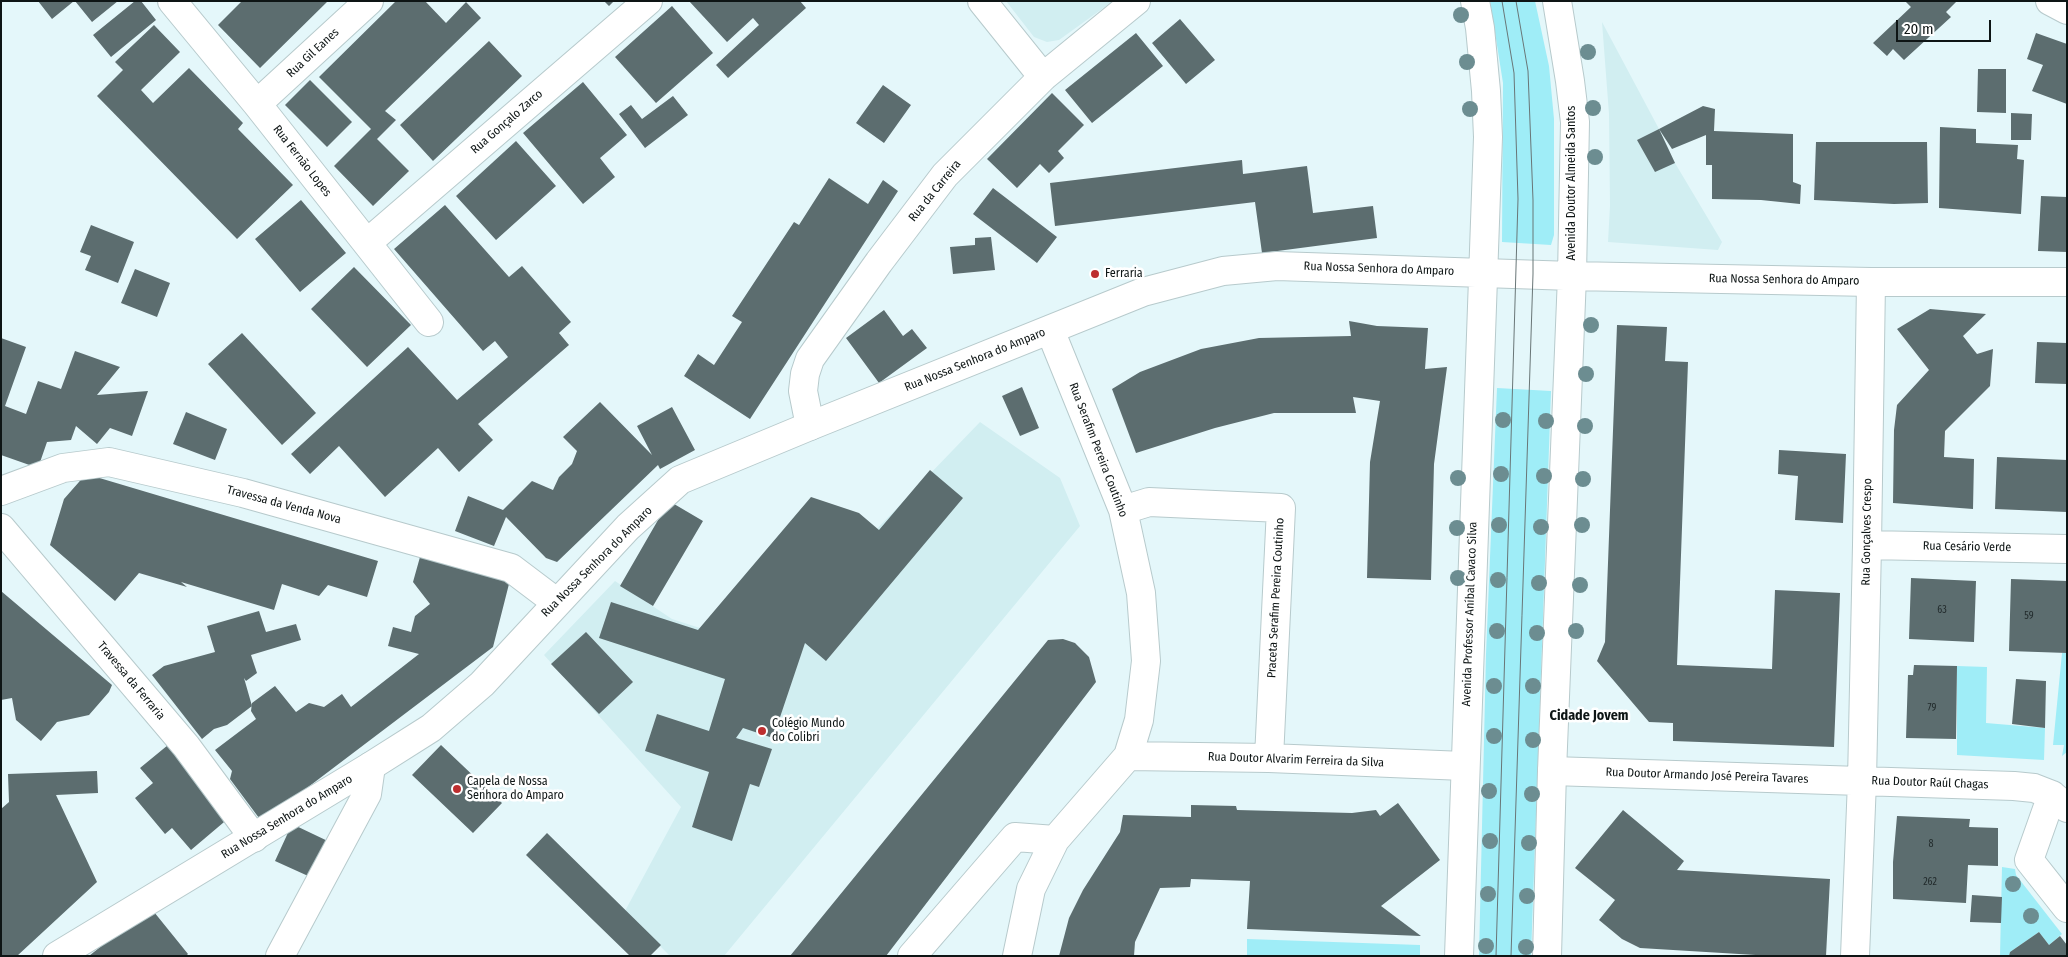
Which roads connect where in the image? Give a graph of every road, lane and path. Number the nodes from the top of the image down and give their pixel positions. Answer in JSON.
{"nodes":[{"id":1,"x":172,"y":1,"type":"edge"},
{"id":2,"x":369,"y":1,"type":"edge"},
{"id":3,"x":648,"y":1,"type":"edge"},
{"id":4,"x":982,"y":1,"type":"edge"},
{"id":5,"x":1136,"y":1,"type":"edge"},
{"id":6,"x":1475,"y":1,"type":"edge"},
{"id":7,"x":1557,"y":1,"type":"edge"},
{"id":8,"x":2050,"y":1,"type":"edge"},
{"id":9,"x":2067,"y":10,"type":"edge"},
{"id":10,"x":1043,"y":77,"type":"junction"},
{"id":11,"x":257,"y":104,"type":"junction"},
{"id":12,"x":367,"y":243,"type":"junction"},
{"id":13,"x":1484,"y":273,"type":"junction"},
{"id":14,"x":1572,"y":276,"type":"junction"},
{"id":15,"x":1871,"y":282,"type":"junction"},
{"id":16,"x":2067,"y":282,"type":"edge"},
{"id":17,"x":429,"y":322,"type":"dead end"},
{"id":18,"x":1050,"y":330,"type":"junction"},
{"id":19,"x":810,"y":426,"type":"junction"},
{"id":20,"x":1,"y":491,"type":"edge"},
{"id":21,"x":1123,"y":510,"type":"junction"},
{"id":22,"x":1,"y":528,"type":"edge"},
{"id":23,"x":1867,"y":545,"type":"junction"},
{"id":24,"x":2067,"y":549,"type":"edge"},
{"id":25,"x":556,"y":602,"type":"junction"},
{"id":26,"x":1128,"y":756,"type":"junction"},
{"id":27,"x":1269,"y":758,"type":"junction"},
{"id":28,"x":371,"y":766,"type":"junction"},
{"id":29,"x":1464,"y":766,"type":"junction"},
{"id":30,"x":1552,"y":772,"type":"junction"},
{"id":31,"x":1862,"y":781,"type":"junction"},
{"id":32,"x":2059,"y":801,"type":"edge"},
{"id":33,"x":254,"y":838,"type":"junction"},
{"id":34,"x":1055,"y":840,"type":"junction"},
{"id":35,"x":2067,"y":908,"type":"edge"},
{"id":36,"x":57,"y":956,"type":"edge"},
{"id":37,"x":280,"y":956,"type":"edge"},
{"id":38,"x":912,"y":956,"type":"edge"},
{"id":39,"x":1017,"y":956,"type":"edge"},
{"id":40,"x":1459,"y":956,"type":"edge"},
{"id":41,"x":1547,"y":956,"type":"edge"},
{"id":42,"x":1855,"y":956,"type":"edge"}],
"edges":[{"from":1,"to":11,"type":"street","name":"Rua Fernão Lopes"},
{"from":2,"to":11,"type":"street","name":"Rua Gil Eanes"},
{"from":3,"to":12,"type":"street","name":"Rua Gonçalo Zarco"},
{"from":4,"to":10,"type":"street"},
{"from":5,"to":10,"type":"street","name":"Rua da Carreira"},
{"from":6,"to":13,"type":"street"},
{"from":7,"to":14,"type":"street","name":"Avenida Doutor Almeida Santos"},
{"from":8,"to":9,"type":"street"},
{"from":10,"to":19,"type":"street","name":"Rua da Carreira"},
{"from":11,"to":12,"type":"street","name":"Rua Fernão Lopes"},
{"from":12,"to":17,"type":"street","name":"Rua Fernão Lopes"},
{"from":13,"to":14,"type":"street","name":"Rua Nossa Senhora do Amparo"},
{"from":13,"to":18,"type":"street","name":"Rua Nossa Senhora do Amparo"},
{"from":13,"to":29,"type":"street","name":"Avenida Professor Aníbal Cavaco Silva"},
{"from":14,"to":15,"type":"street","name":"Rua Nossa Senhora do Amparo"},
{"from":14,"to":30,"type":"street"},
{"from":15,"to":16,"type":"street","name":"Rua Nossa Senhora do Amparo"},
{"from":15,"to":23,"type":"street","name":"Rua Gonçalves Crespo"},
{"from":18,"to":19,"type":"street","name":"Rua Nossa Senhora do Amparo"},
{"from":18,"to":21,"type":"street","name":"Rua Serafim Pereira Coutinho"},
{"from":19,"to":25,"type":"street","name":"Rua Nossa Senhora do Amparo"},
{"from":20,"to":25,"type":"street","name":"Travessa da Venda Nova"},
{"from":21,"to":26,"type":"street","name":"Rua Serafim Pereira Coutinho"},
{"from":21,"to":27,"type":"street","name":"Praceta Serafim Pereira Coutinho"},
{"from":22,"to":33,"type":"street","name":"Travessa da Ferraria"},
{"from":23,"to":24,"type":"street","name":"Rua Cesário Verde"},
{"from":23,"to":31,"type":"street","name":"Rua Gonçalves Crespo"},
{"from":25,"to":28,"type":"street","name":"Rua Nossa Senhora do Amparo"},
{"from":26,"to":27,"type":"street","name":"Rua Doutor Alvarim Ferreira da Silva"},
{"from":26,"to":34,"type":"street","name":"Rua Serafim Pereira Coutinho"},
{"from":27,"to":29,"type":"street","name":"Rua Doutor Alvarim Ferreira da Silva"},
{"from":28,"to":33,"type":"street","name":"Rua Nossa Senhora do Amparo"},
{"from":28,"to":37,"type":"street"},
{"from":29,"to":40,"type":"street","name":"Avenida Professor Aníbal Cavaco Silva"},
{"from":30,"to":31,"type":"street","name":"Rua Doutor Armando José Pereira Tavares"},
{"from":30,"to":41,"type":"street"},
{"from":31,"to":32,"type":"street","name":"Rua Doutor Raúl Chagas"},
{"from":31,"to":42,"type":"street","name":"Rua Doutor Raúl Chagas"},
{"from":32,"to":35,"type":"street","name":"Rua Doutor Raúl Chagas"},
{"from":33,"to":36,"type":"street","name":"Rua Nossa Senhora do Amparo"},
{"from":34,"to":38,"type":"street"},
{"from":34,"to":39,"type":"street","name":"Rua Serafim Pereira Coutinho"}]}
